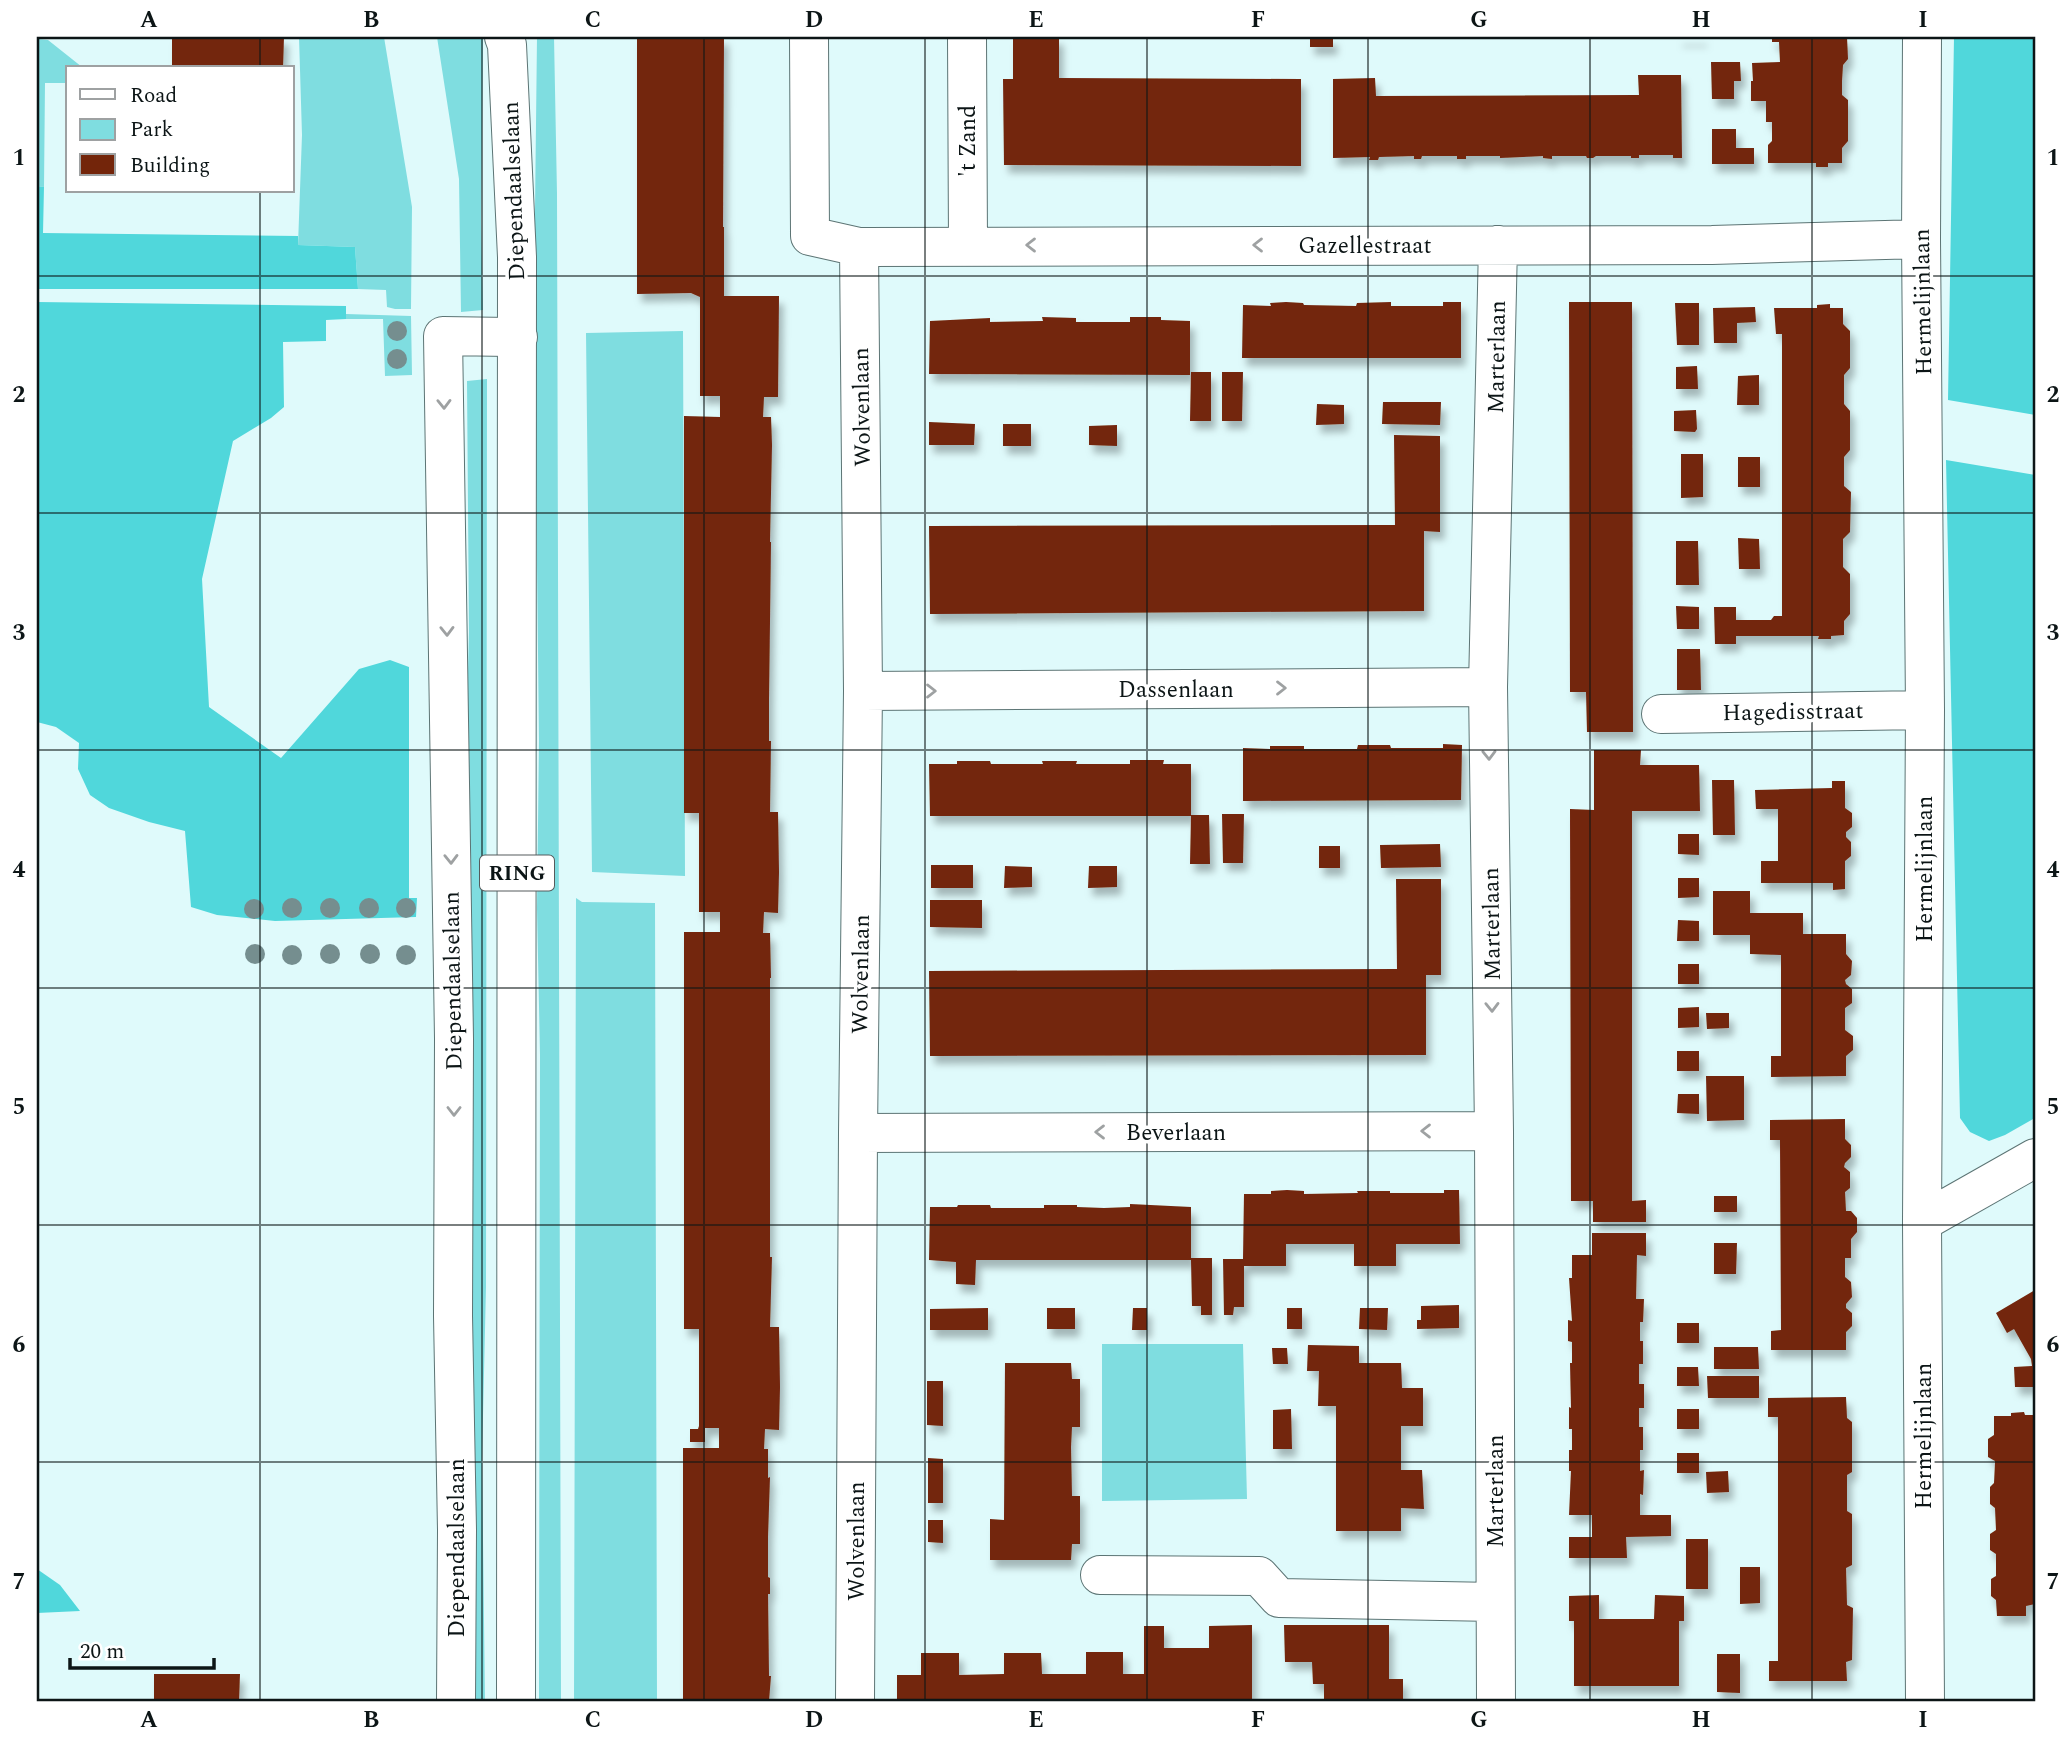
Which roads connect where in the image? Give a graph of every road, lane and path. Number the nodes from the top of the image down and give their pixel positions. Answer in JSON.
{"nodes":[{"id":1,"x":809,"y":37,"type":"edge"},
{"id":2,"x":967,"y":37,"type":"edge"},
{"id":3,"x":1922,"y":37,"type":"edge"},
{"id":4,"x":507,"y":40,"type":"edge"},
{"id":5,"x":1921,"y":239,"type":"junction"},
{"id":6,"x":968,"y":245,"type":"junction"},
{"id":7,"x":1498,"y":245,"type":"junction"},
{"id":8,"x":859,"y":247,"type":"junction"},
{"id":9,"x":517,"y":337,"type":"junction"},
{"id":10,"x":1488,"y":687,"type":"junction"},
{"id":11,"x":863,"y":691,"type":"junction"},
{"id":12,"x":1924,"y":710,"type":"junction"},
{"id":13,"x":1661,"y":714,"type":"dead end"},
{"id":14,"x":1494,"y":1131,"type":"junction"},
{"id":15,"x":858,"y":1133,"type":"junction"},
{"id":16,"x":2035,"y":1158,"type":"edge"},
{"id":17,"x":1922,"y":1222,"type":"junction"},
{"id":18,"x":1100,"y":1575,"type":"dead end"},
{"id":19,"x":1495,"y":1602,"type":"junction"},
{"id":20,"x":456,"y":1701,"type":"edge"},
{"id":21,"x":516,"y":1701,"type":"edge"},
{"id":22,"x":855,"y":1701,"type":"edge"},
{"id":23,"x":1496,"y":1701,"type":"edge"},
{"id":24,"x":1925,"y":1701,"type":"edge"}],
"edges":[{"from":1,"to":8,"type":"street","name":"Gazellestraat"},
{"from":2,"to":6,"type":"street","name":"'t Zand"},
{"from":3,"to":5,"type":"street","name":"Hermelijnlaan"},
{"from":4,"to":9,"type":"street","name":"Diependaalselaan","number":"RING"},
{"from":5,"to":7,"type":"street","name":"Gazellestraat"},
{"from":5,"to":12,"type":"street","name":"Hermelijnlaan"},
{"from":7,"to":6,"type":"street","name":"Gazellestraat","one_way":true},
{"from":6,"to":8,"type":"street","name":"Gazellestraat"},
{"from":7,"to":10,"type":"street","name":"Marterlaan"},
{"from":8,"to":11,"type":"street","name":"Wolvenlaan"},
{"from":9,"to":20,"type":"street","name":"Diependaalselaan","one_way":true},
{"from":9,"to":21,"type":"street","name":"Diependaalselaan","number":"RING"},
{"from":11,"to":10,"type":"street","name":"Dassenlaan","one_way":true},
{"from":10,"to":14,"type":"street","name":"Marterlaan","one_way":true},
{"from":11,"to":15,"type":"street","name":"Wolvenlaan"},
{"from":12,"to":13,"type":"street","name":"Hagedisstraat"},
{"from":12,"to":17,"type":"street","name":"Hermelijnlaan"},
{"from":14,"to":15,"type":"street","name":"Beverlaan","one_way":true},
{"from":14,"to":19,"type":"street","name":"Marterlaan"},
{"from":15,"to":22,"type":"street","name":"Wolvenlaan"},
{"from":16,"to":17,"type":"street"},
{"from":17,"to":24,"type":"street","name":"Hermelijnlaan"},
{"from":18,"to":19,"type":"street"},
{"from":19,"to":23,"type":"street","name":"Marterlaan"}]}
